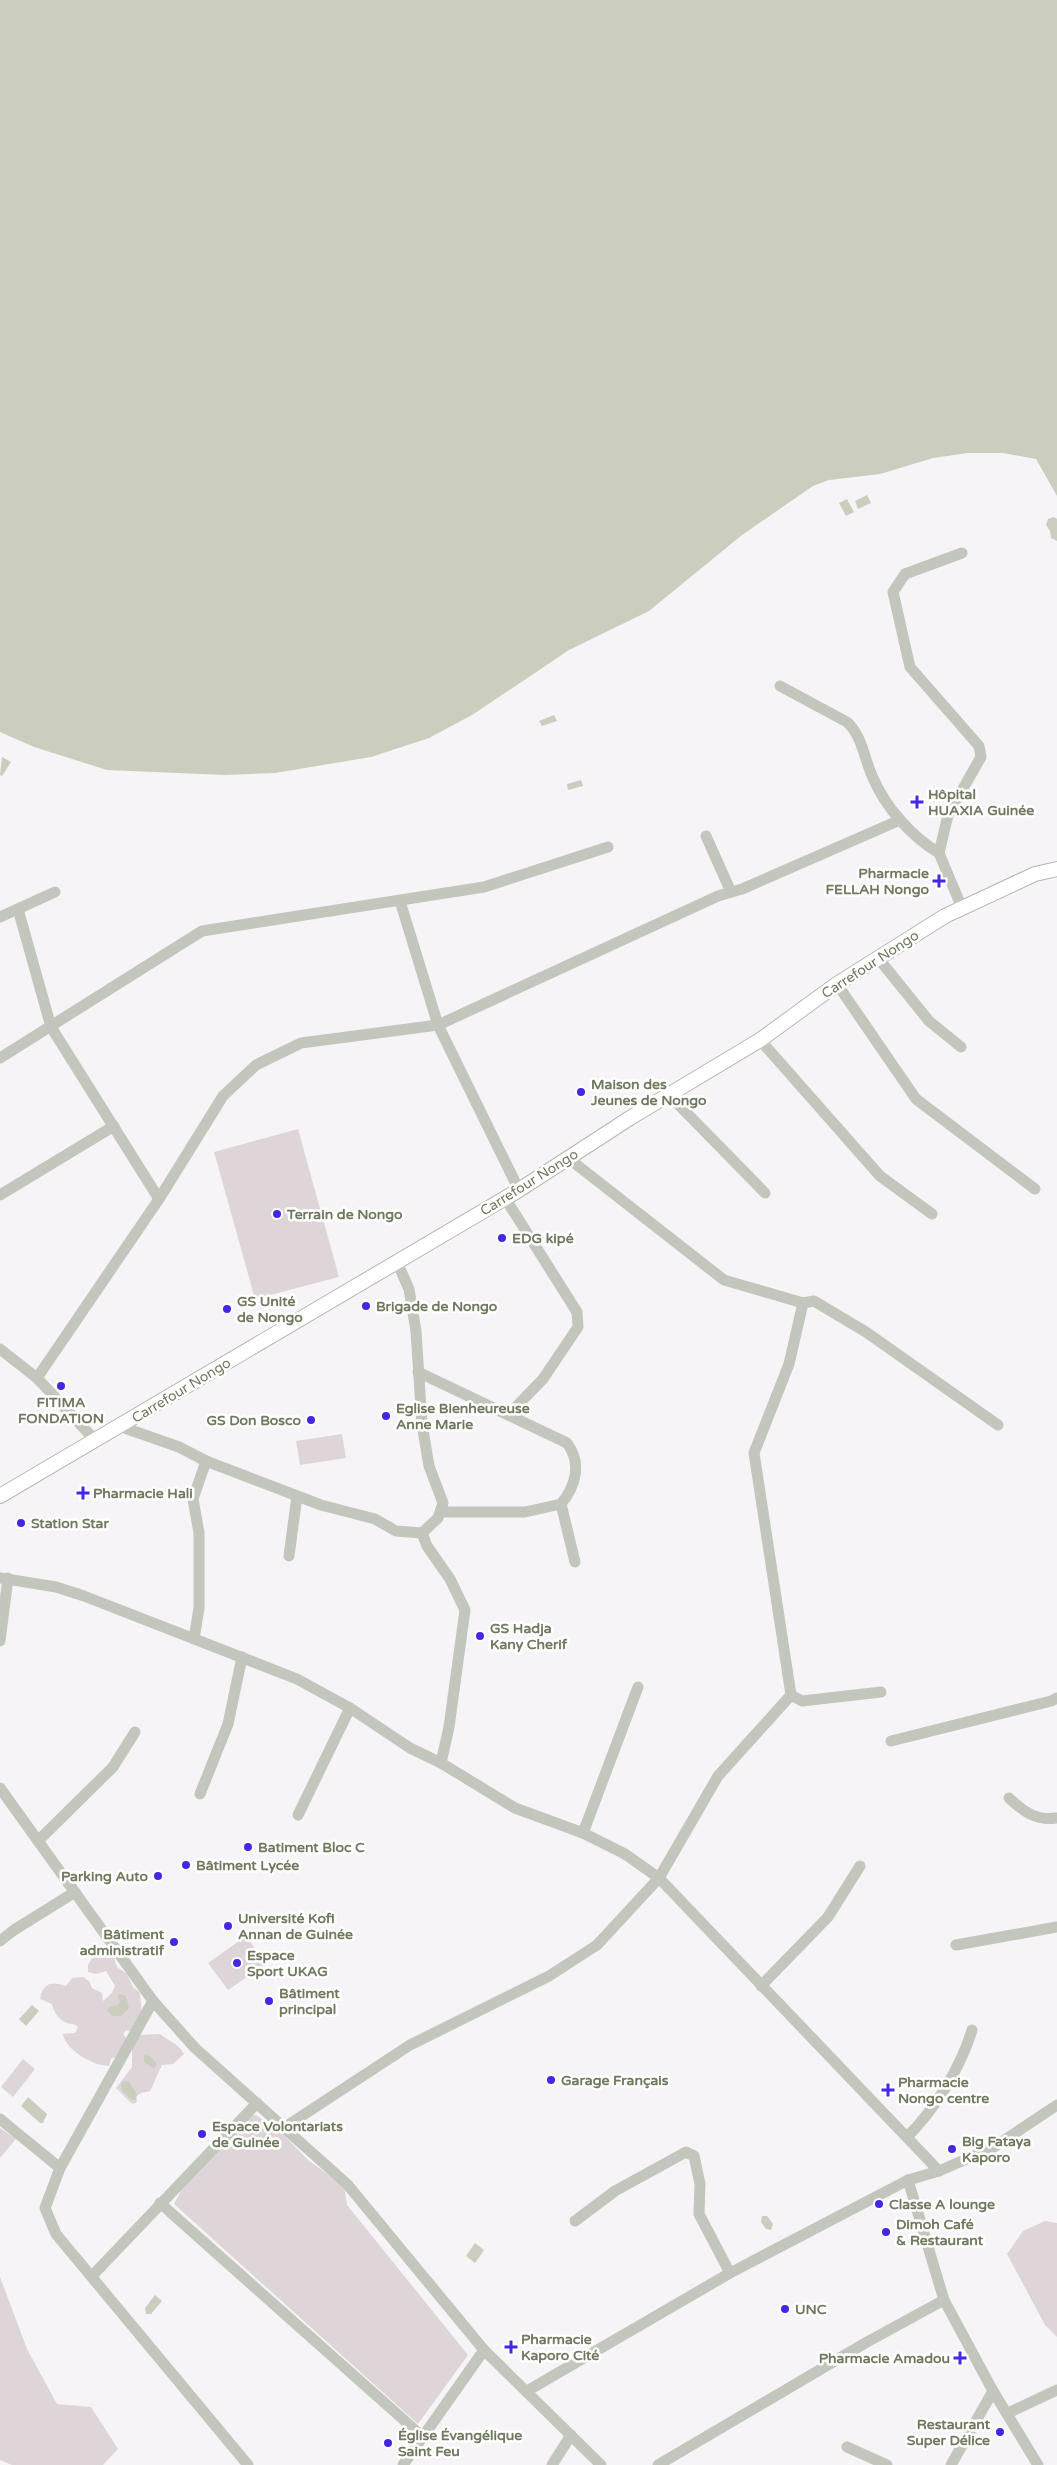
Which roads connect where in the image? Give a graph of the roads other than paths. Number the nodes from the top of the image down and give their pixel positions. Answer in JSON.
{"nodes":[{"id":1,"x":962,"y":554,"type":"dead end"},
{"id":2,"x":780,"y":686,"type":"dead end"},
{"id":3,"x":900,"y":820,"type":"junction"},
{"id":4,"x":706,"y":836,"type":"dead end"},
{"id":5,"x":608,"y":847,"type":"dead end"},
{"id":6,"x":939,"y":853,"type":"junction"},
{"id":7,"x":1057,"y":869,"type":"edge"},
{"id":8,"x":55,"y":892,"type":"dead end"},
{"id":9,"x":731,"y":892,"type":"junction"},
{"id":10,"x":400,"y":902,"type":"junction"},
{"id":11,"x":962,"y":908,"type":"junction"},
{"id":12,"x":18,"y":909,"type":"junction"},
{"id":13,"x":0,"y":917,"type":"edge"},
{"id":14,"x":878,"y":958,"type":"junction"},
{"id":15,"x":837,"y":984,"type":"junction"},
{"id":16,"x":438,"y":1025,"type":"junction"},
{"id":17,"x":51,"y":1027,"type":"junction"},
{"id":18,"x":760,"y":1040,"type":"junction"},
{"id":19,"x":961,"y":1047,"type":"dead end"},
{"id":20,"x":0,"y":1058,"type":"edge"},
{"id":21,"x":669,"y":1095,"type":"junction"},
{"id":22,"x":114,"y":1126,"type":"junction"},
{"id":23,"x":568,"y":1158,"type":"junction"},
{"id":24,"x":1034,"y":1189,"type":"dead end"},
{"id":25,"x":519,"y":1190,"type":"junction"},
{"id":26,"x":765,"y":1193,"type":"dead end"},
{"id":27,"x":0,"y":1195,"type":"edge"},
{"id":28,"x":505,"y":1198,"type":"junction"},
{"id":29,"x":159,"y":1199,"type":"junction"},
{"id":30,"x":932,"y":1214,"type":"dead end"},
{"id":31,"x":397,"y":1262,"type":"junction"},
{"id":32,"x":803,"y":1302,"type":"junction"},
{"id":33,"x":0,"y":1349,"type":"edge"},
{"id":34,"x":418,"y":1372,"type":"junction"},
{"id":35,"x":37,"y":1378,"type":"junction"},
{"id":36,"x":510,"y":1414,"type":"junction"},
{"id":37,"x":998,"y":1425,"type":"dead end"},
{"id":38,"x":119,"y":1426,"type":"junction"},
{"id":39,"x":94,"y":1439,"type":"junction"},
{"id":40,"x":206,"y":1461,"type":"junction"},
{"id":41,"x":0,"y":1496,"type":"edge"},
{"id":42,"x":297,"y":1496,"type":"junction"},
{"id":43,"x":561,"y":1504,"type":"junction"},
{"id":44,"x":442,"y":1512,"type":"junction"},
{"id":45,"x":422,"y":1533,"type":"junction"},
{"id":46,"x":289,"y":1556,"type":"dead end"},
{"id":47,"x":575,"y":1562,"type":"dead end"},
{"id":48,"x":4,"y":1578,"type":"edge"},
{"id":49,"x":194,"y":1640,"type":"junction"},
{"id":50,"x":0,"y":1641,"type":"edge"},
{"id":51,"x":242,"y":1657,"type":"junction"},
{"id":52,"x":638,"y":1688,"type":"dead end"},
{"id":53,"x":881,"y":1692,"type":"dead end"},
{"id":54,"x":791,"y":1695,"type":"junction"},
{"id":55,"x":1055,"y":1703,"type":"edge"},
{"id":56,"x":350,"y":1708,"type":"junction"},
{"id":57,"x":135,"y":1732,"type":"dead end"},
{"id":58,"x":891,"y":1741,"type":"dead end"},
{"id":59,"x":441,"y":1763,"type":"junction"},
{"id":60,"x":0,"y":1788,"type":"edge"},
{"id":61,"x":200,"y":1794,"type":"dead end"},
{"id":62,"x":1009,"y":1798,"type":"dead end"},
{"id":63,"x":298,"y":1814,"type":"dead end"},
{"id":64,"x":1057,"y":1818,"type":"edge"},
{"id":65,"x":584,"y":1833,"type":"junction"},
{"id":66,"x":38,"y":1841,"type":"junction"},
{"id":67,"x":860,"y":1866,"type":"dead end"},
{"id":68,"x":659,"y":1878,"type":"junction"},
{"id":69,"x":75,"y":1892,"type":"junction"},
{"id":70,"x":1057,"y":1927,"type":"edge"},
{"id":71,"x":0,"y":1941,"type":"edge"},
{"id":72,"x":956,"y":1945,"type":"dead end"},
{"id":73,"x":761,"y":1986,"type":"junction"},
{"id":74,"x":153,"y":2001,"type":"junction"},
{"id":75,"x":972,"y":2030,"type":"dead end"},
{"id":76,"x":257,"y":2103,"type":"junction"},
{"id":77,"x":1057,"y":2105,"type":"edge"},
{"id":78,"x":0,"y":2118,"type":"edge"},
{"id":79,"x":285,"y":2127,"type":"junction"},
{"id":80,"x":908,"y":2136,"type":"junction"},
{"id":81,"x":60,"y":2168,"type":"junction"},
{"id":82,"x":939,"y":2171,"type":"junction"},
{"id":83,"x":908,"y":2180,"type":"junction"},
{"id":84,"x":160,"y":2203,"type":"junction"},
{"id":85,"x":575,"y":2221,"type":"dead end"},
{"id":86,"x":730,"y":2274,"type":"junction"},
{"id":87,"x":92,"y":2276,"type":"junction"},
{"id":88,"x":944,"y":2300,"type":"junction"},
{"id":89,"x":484,"y":2350,"type":"junction"},
{"id":90,"x":1057,"y":2390,"type":"edge"},
{"id":91,"x":527,"y":2391,"type":"junction"},
{"id":92,"x":993,"y":2391,"type":"junction"},
{"id":93,"x":1008,"y":2413,"type":"junction"},
{"id":94,"x":571,"y":2435,"type":"junction"},
{"id":95,"x":423,"y":2437,"type":"junction"},
{"id":96,"x":847,"y":2447,"type":"dead end"},
{"id":97,"x":248,"y":2465,"type":"edge"},
{"id":98,"x":403,"y":2465,"type":"edge"},
{"id":99,"x":552,"y":2465,"type":"edge"},
{"id":100,"x":601,"y":2465,"type":"edge"},
{"id":101,"x":658,"y":2465,"type":"edge"},
{"id":102,"x":886,"y":2465,"type":"edge"},
{"id":103,"x":951,"y":2465,"type":"edge"},
{"id":104,"x":1038,"y":2465,"type":"edge"}],
"edges":[{"from":1,"to":6,"type":"street"},
{"from":2,"to":3,"type":"street"},
{"from":3,"to":6,"type":"street"},
{"from":3,"to":9,"type":"street"},
{"from":4,"to":9,"type":"street"},
{"from":5,"to":10,"type":"street"},
{"from":6,"to":11,"type":"street"},
{"from":7,"to":11,"type":"main road","name":"Carrefour Nongo"},
{"from":8,"to":12,"type":"street"},
{"from":9,"to":16,"type":"street"},
{"from":10,"to":16,"type":"street"},
{"from":10,"to":17,"type":"street"},
{"from":11,"to":14,"type":"main road","name":"Carrefour Nongo"},
{"from":12,"to":13,"type":"street"},
{"from":12,"to":17,"type":"street"},
{"from":14,"to":15,"type":"main road","name":"Carrefour Nongo"},
{"from":14,"to":19,"type":"street"},
{"from":15,"to":18,"type":"main road","name":"Carrefour Nongo"},
{"from":15,"to":24,"type":"street"},
{"from":16,"to":25,"type":"street"},
{"from":16,"to":29,"type":"street"},
{"from":17,"to":20,"type":"street"},
{"from":17,"to":22,"type":"street"},
{"from":18,"to":21,"type":"main road","name":"Carrefour Nongo"},
{"from":18,"to":30,"type":"street"},
{"from":21,"to":23,"type":"main road","name":"Carrefour Nongo"},
{"from":21,"to":26,"type":"street"},
{"from":22,"to":27,"type":"street"},
{"from":22,"to":29,"type":"street"},
{"from":23,"to":25,"type":"main road","name":"Carrefour Nongo"},
{"from":23,"to":32,"type":"street"},
{"from":25,"to":28,"type":"main road","name":"Carrefour Nongo"},
{"from":28,"to":31,"type":"main road","name":"Carrefour Nongo"},
{"from":28,"to":36,"type":"street"},
{"from":29,"to":35,"type":"street"},
{"from":31,"to":34,"type":"street"},
{"from":31,"to":38,"type":"main road","name":"Carrefour Nongo"},
{"from":32,"to":37,"type":"street"},
{"from":32,"to":54,"type":"street"},
{"from":33,"to":35,"type":"street"},
{"from":34,"to":36,"type":"street"},
{"from":34,"to":44,"type":"street"},
{"from":35,"to":39,"type":"street"},
{"from":36,"to":43,"type":"street"},
{"from":38,"to":39,"type":"main road","name":"Carrefour Nongo"},
{"from":38,"to":40,"type":"street"},
{"from":39,"to":41,"type":"main road","name":"Carrefour Nongo"},
{"from":40,"to":42,"type":"street"},
{"from":40,"to":49,"type":"street"},
{"from":42,"to":45,"type":"street"},
{"from":42,"to":46,"type":"street"},
{"from":43,"to":44,"type":"street"},
{"from":43,"to":47,"type":"street"},
{"from":44,"to":45,"type":"street"},
{"from":45,"to":59,"type":"street"},
{"from":48,"to":49,"type":"street"},
{"from":48,"to":50,"type":"street"},
{"from":49,"to":51,"type":"street"},
{"from":51,"to":56,"type":"street"},
{"from":51,"to":61,"type":"street"},
{"from":52,"to":65,"type":"street"},
{"from":53,"to":54,"type":"street"},
{"from":54,"to":68,"type":"street"},
{"from":55,"to":58,"type":"street"},
{"from":56,"to":59,"type":"street"},
{"from":56,"to":63,"type":"street"},
{"from":57,"to":66,"type":"street"},
{"from":59,"to":65,"type":"street"},
{"from":60,"to":66,"type":"street"},
{"from":62,"to":64,"type":"street"},
{"from":65,"to":68,"type":"street"},
{"from":66,"to":69,"type":"street"},
{"from":67,"to":73,"type":"street"},
{"from":68,"to":73,"type":"street"},
{"from":68,"to":79,"type":"street"},
{"from":69,"to":71,"type":"street"},
{"from":69,"to":74,"type":"street"},
{"from":70,"to":72,"type":"street"},
{"from":73,"to":80,"type":"street"},
{"from":74,"to":76,"type":"street"},
{"from":74,"to":81,"type":"street"},
{"from":75,"to":80,"type":"street"},
{"from":76,"to":79,"type":"street"},
{"from":76,"to":84,"type":"street"},
{"from":77,"to":82,"type":"street"},
{"from":78,"to":81,"type":"street"},
{"from":79,"to":89,"type":"street"},
{"from":80,"to":82,"type":"street"},
{"from":81,"to":87,"type":"street"},
{"from":82,"to":83,"type":"street"},
{"from":83,"to":86,"type":"street"},
{"from":83,"to":88,"type":"street"},
{"from":84,"to":87,"type":"street"},
{"from":84,"to":95,"type":"street"},
{"from":85,"to":86,"type":"street"},
{"from":86,"to":91,"type":"street"},
{"from":87,"to":97,"type":"street"},
{"from":88,"to":92,"type":"street"},
{"from":88,"to":101,"type":"street"},
{"from":89,"to":91,"type":"street"},
{"from":89,"to":95,"type":"street"},
{"from":90,"to":93,"type":"street"},
{"from":91,"to":94,"type":"street"},
{"from":92,"to":93,"type":"street"},
{"from":92,"to":103,"type":"street"},
{"from":93,"to":104,"type":"street"},
{"from":94,"to":99,"type":"street"},
{"from":94,"to":100,"type":"street"},
{"from":95,"to":98,"type":"street"},
{"from":96,"to":102,"type":"street"}]}
